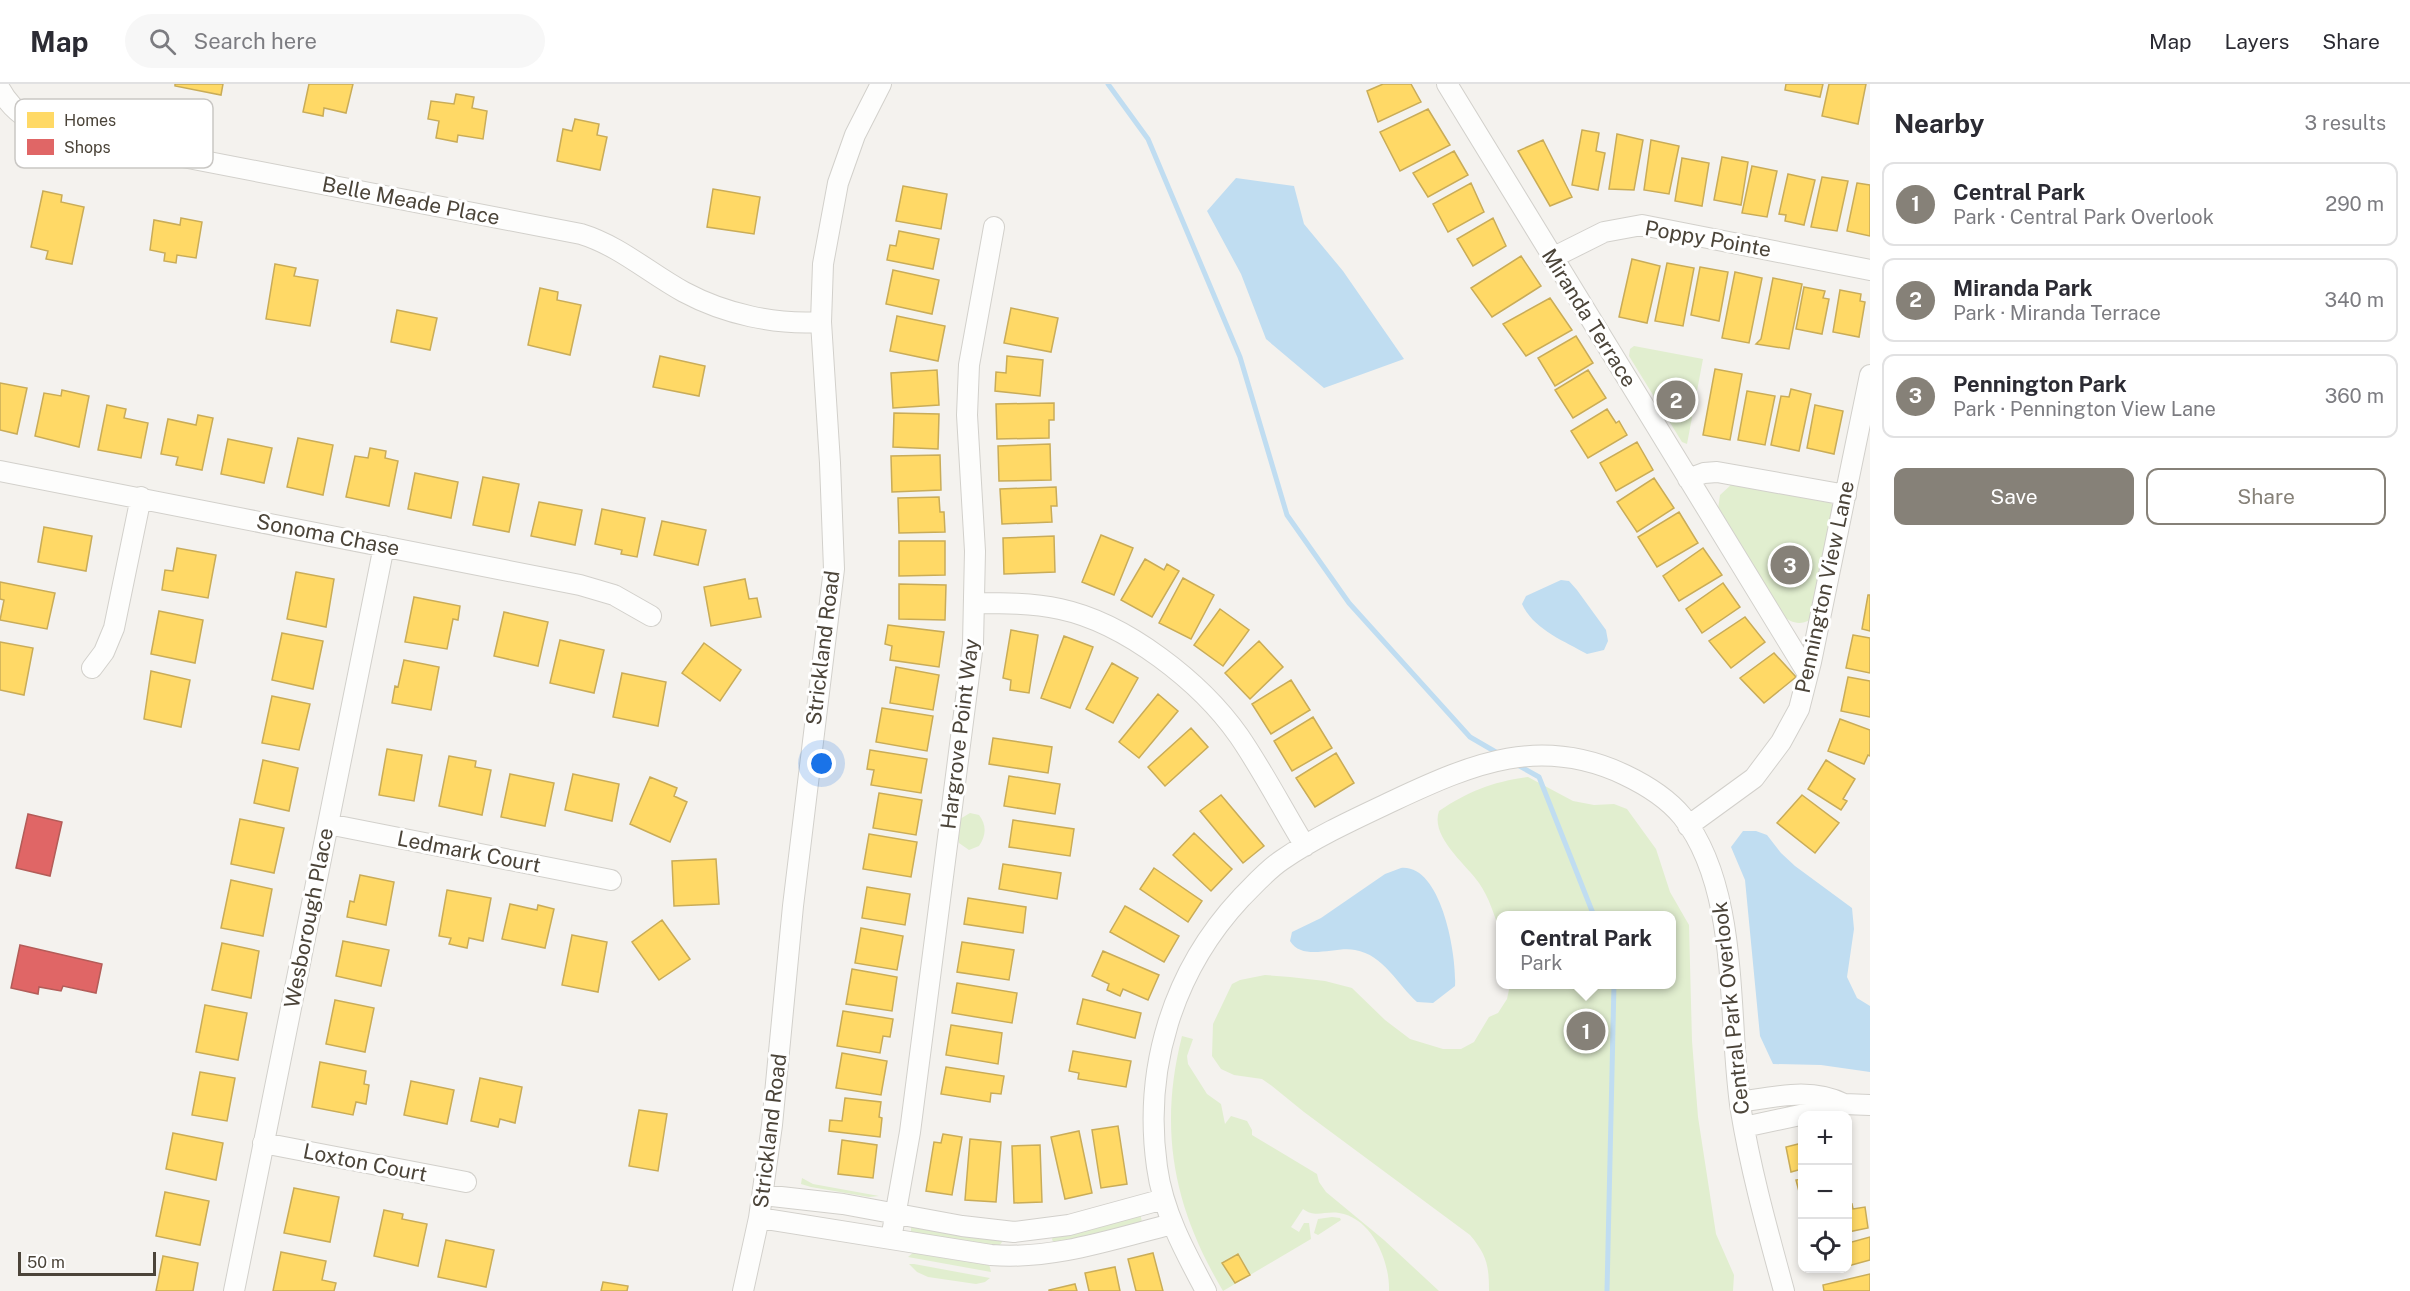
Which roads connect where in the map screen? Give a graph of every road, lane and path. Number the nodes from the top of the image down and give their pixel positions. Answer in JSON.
{"nodes":[{"id":1,"x":881,"y":84,"type":"edge"},
{"id":2,"x":1447,"y":84,"type":"edge"},
{"id":3,"x":0,"y":89,"type":"edge"},
{"id":4,"x":15,"y":111,"type":"edge"},
{"id":5,"x":213,"y":163,"type":"edge"},
{"id":6,"x":994,"y":227,"type":"dead end"},
{"id":7,"x":1552,"y":258,"type":"junction"},
{"id":8,"x":1870,"y":270,"type":"edge"},
{"id":9,"x":821,"y":322,"type":"junction"},
{"id":10,"x":1870,"y":375,"type":"edge"},
{"id":11,"x":0,"y":471,"type":"edge"},
{"id":12,"x":1688,"y":479,"type":"junction"},
{"id":13,"x":1846,"y":495,"type":"junction"},
{"id":14,"x":141,"y":497,"type":"junction"},
{"id":15,"x":384,"y":546,"type":"junction"},
{"id":16,"x":974,"y":603,"type":"junction"},
{"id":17,"x":651,"y":616,"type":"dead end"},
{"id":18,"x":92,"y":668,"type":"dead end"},
{"id":19,"x":1808,"y":674,"type":"junction"},
{"id":20,"x":328,"y":824,"type":"junction"},
{"id":21,"x":1688,"y":826,"type":"junction"},
{"id":22,"x":1305,"y":846,"type":"junction"},
{"id":23,"x":610,"y":880,"type":"dead end"},
{"id":24,"x":1740,"y":1101,"type":"junction"},
{"id":25,"x":1844,"y":1104,"type":"junction"},
{"id":26,"x":1870,"y":1104,"type":"edge"},
{"id":27,"x":1744,"y":1127,"type":"junction"},
{"id":28,"x":264,"y":1143,"type":"junction"},
{"id":29,"x":466,"y":1182,"type":"dead end"},
{"id":30,"x":763,"y":1195,"type":"junction"},
{"id":31,"x":1164,"y":1199,"type":"junction"},
{"id":32,"x":896,"y":1214,"type":"junction"},
{"id":33,"x":759,"y":1218,"type":"junction"},
{"id":34,"x":1172,"y":1224,"type":"junction"},
{"id":35,"x":891,"y":1239,"type":"junction"},
{"id":36,"x":234,"y":1291,"type":"edge"},
{"id":37,"x":743,"y":1291,"type":"edge"},
{"id":38,"x":1206,"y":1291,"type":"edge"},
{"id":39,"x":1784,"y":1291,"type":"edge"}],
"edges":[{"from":1,"to":9,"type":"street","name":"Strickland Road"},
{"from":2,"to":7,"type":"street","name":"Miranda Terrace"},
{"from":3,"to":4,"type":"street","name":"Belle Meade Place"},
{"from":5,"to":9,"type":"street","name":"Belle Meade Place"},
{"from":6,"to":16,"type":"street","name":"Hargrove Point Way"},
{"from":7,"to":8,"type":"street","name":"Poppy Pointe"},
{"from":7,"to":12,"type":"street","name":"Miranda Terrace"},
{"from":9,"to":30,"type":"street","name":"Strickland Road"},
{"from":10,"to":13,"type":"street","name":"Pennington View Lane"},
{"from":11,"to":14,"type":"street","name":"Sonoma Chase"},
{"from":12,"to":13,"type":"street"},
{"from":12,"to":19,"type":"street","name":"Miranda Terrace"},
{"from":13,"to":19,"type":"street","name":"Pennington View Lane"},
{"from":14,"to":15,"type":"street","name":"Sonoma Chase"},
{"from":14,"to":18,"type":"street"},
{"from":15,"to":17,"type":"street","name":"Sonoma Chase"},
{"from":15,"to":20,"type":"street","name":"Wesborough Place"},
{"from":16,"to":22,"type":"street"},
{"from":16,"to":32,"type":"street","name":"Hargrove Point Way"},
{"from":19,"to":21,"type":"street","name":"Pennington View Lane"},
{"from":20,"to":23,"type":"street","name":"Ledmark Court"},
{"from":20,"to":28,"type":"street","name":"Wesborough Place"},
{"from":21,"to":22,"type":"street","name":"Central Park Overlook"},
{"from":21,"to":24,"type":"street","name":"Central Park Overlook"},
{"from":22,"to":31,"type":"street"},
{"from":24,"to":25,"type":"street"},
{"from":24,"to":27,"type":"street","name":"Central Park Overlook"},
{"from":25,"to":26,"type":"street"},
{"from":25,"to":27,"type":"street"},
{"from":27,"to":39,"type":"street","name":"Central Park Overlook"},
{"from":28,"to":29,"type":"street","name":"Loxton Court"},
{"from":28,"to":36,"type":"street","name":"Wesborough Place"},
{"from":30,"to":32,"type":"street"},
{"from":30,"to":33,"type":"street","name":"Strickland Road"},
{"from":31,"to":32,"type":"street"},
{"from":31,"to":34,"type":"street"},
{"from":32,"to":35,"type":"street","name":"Hargrove Point Way"},
{"from":33,"to":35,"type":"street"},
{"from":33,"to":37,"type":"street","name":"Strickland Road"},
{"from":34,"to":35,"type":"street"},
{"from":34,"to":38,"type":"street"}]}
